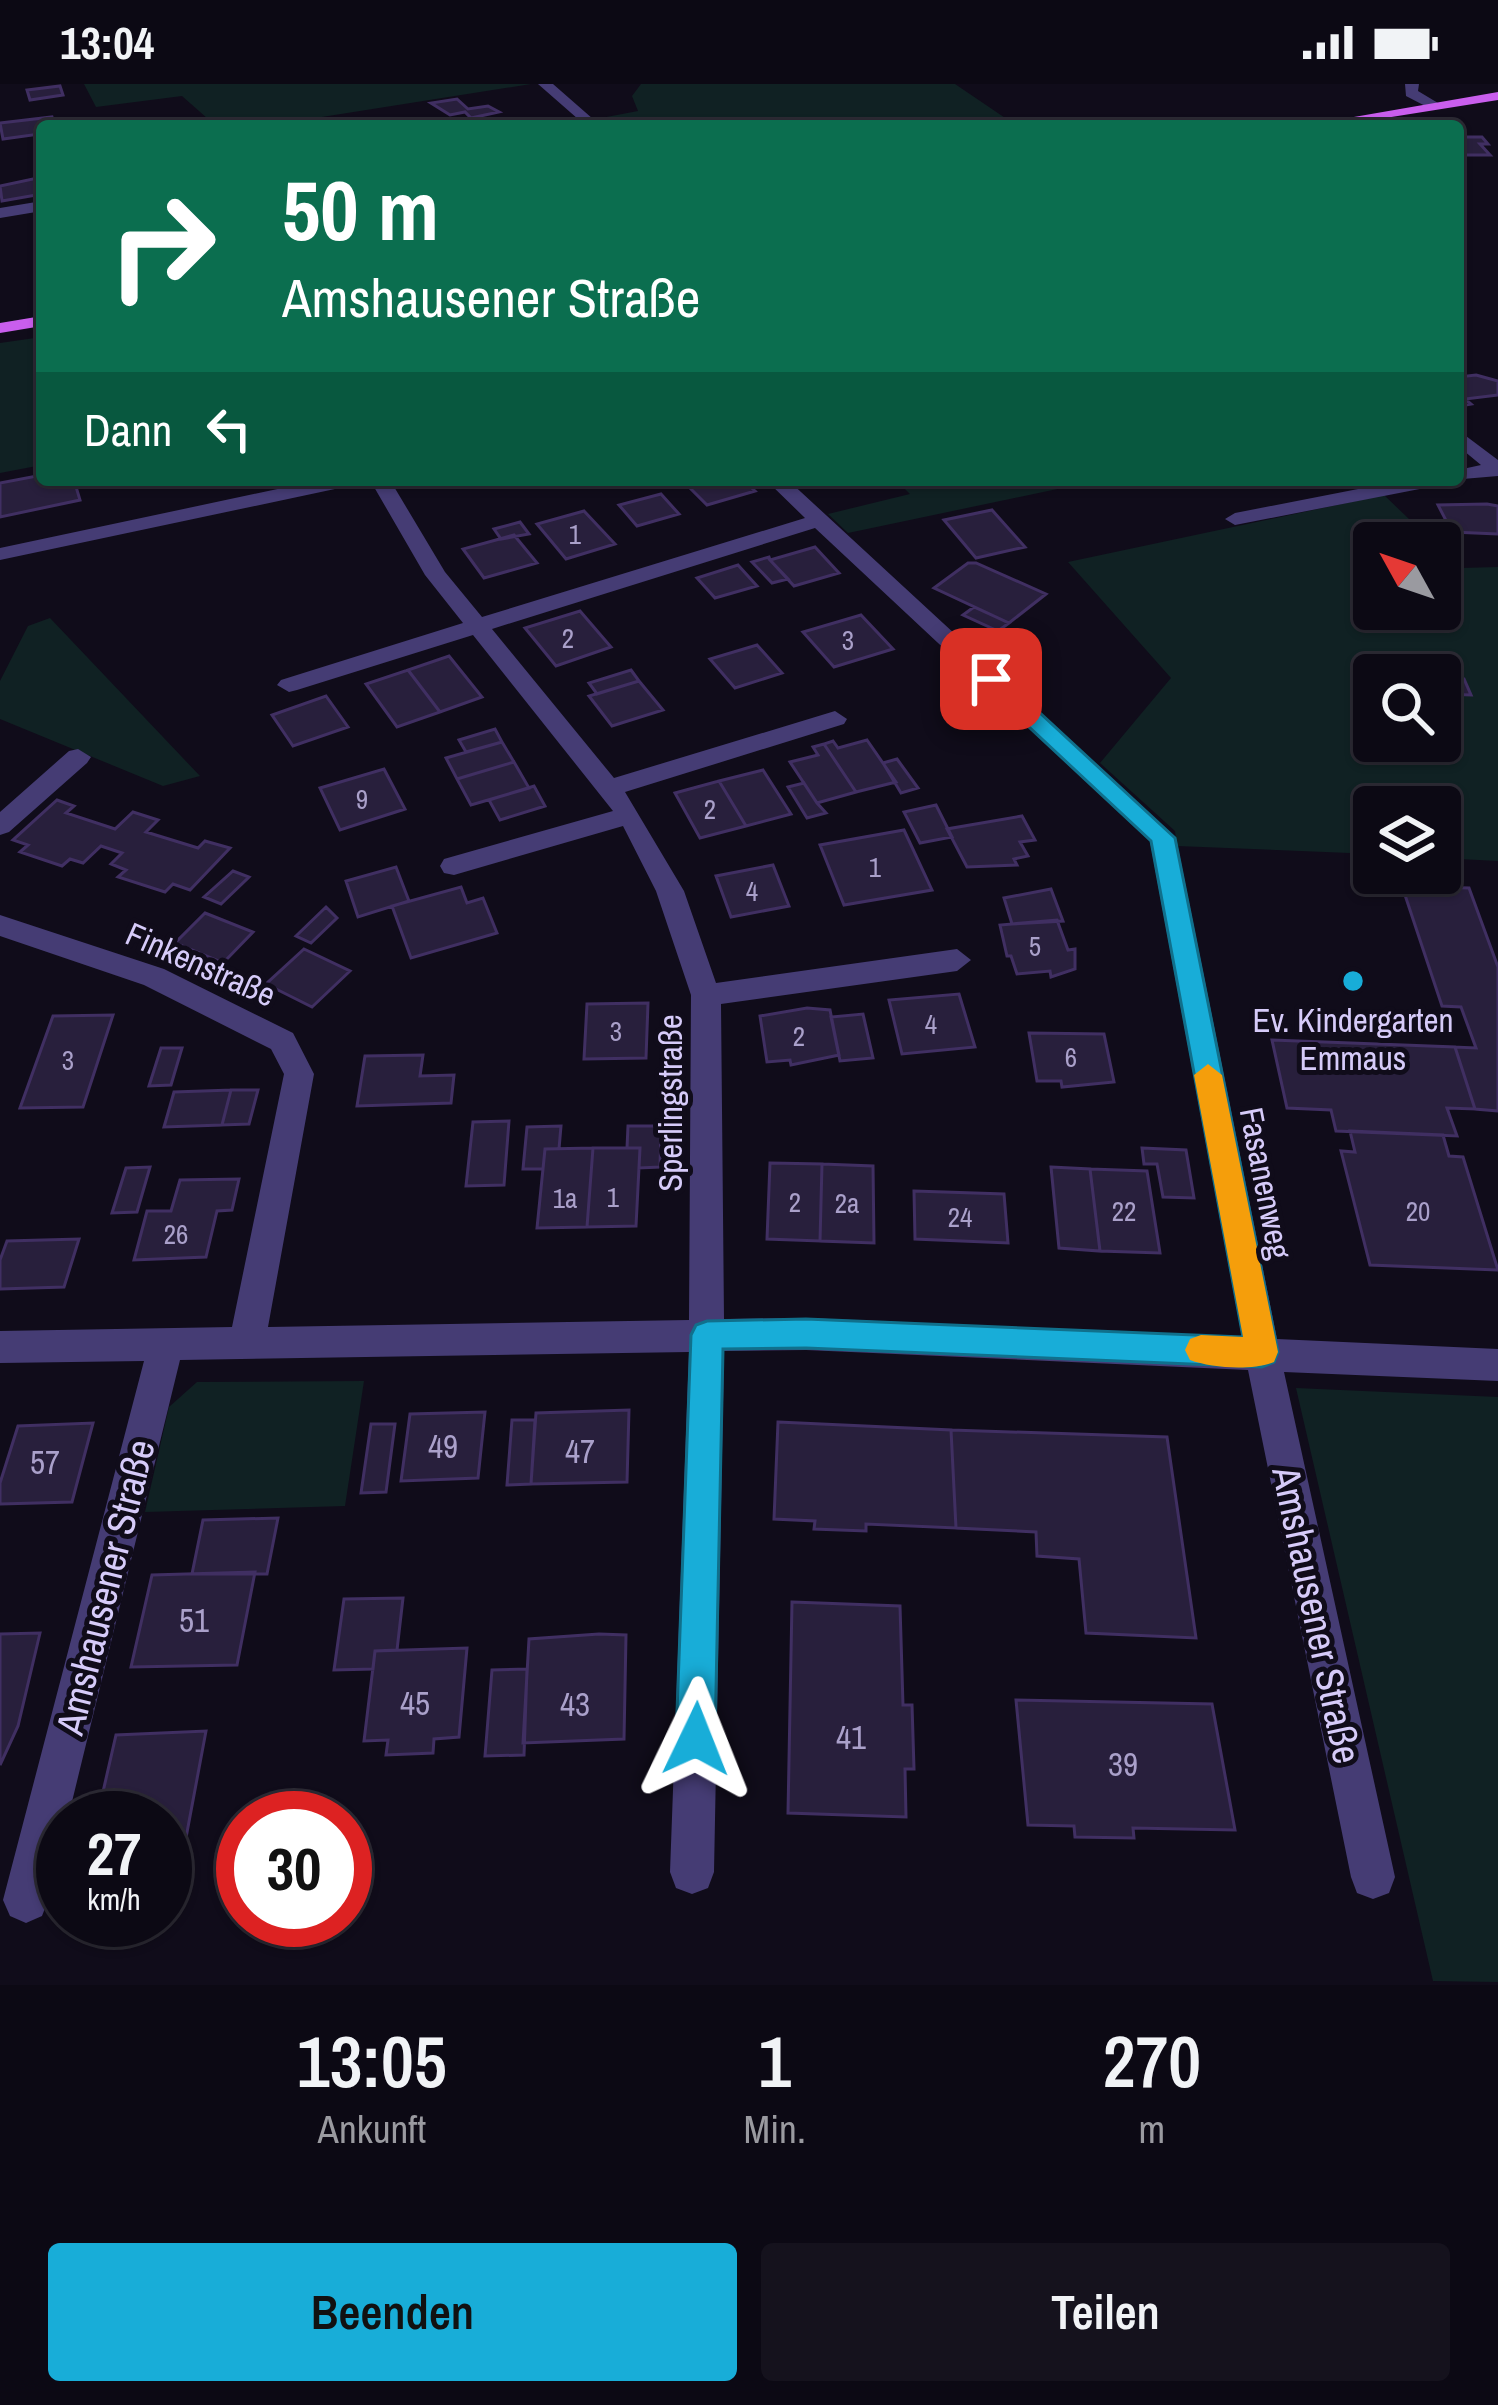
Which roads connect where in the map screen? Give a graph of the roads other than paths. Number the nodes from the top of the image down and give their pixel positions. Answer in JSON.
{"nodes":[{"id":1,"x":545,"y":84,"type":"edge"},
{"id":2,"x":1412,"y":84,"type":"edge"},
{"id":3,"x":1498,"y":96,"type":"edge"},
{"id":4,"x":1436,"y":106,"type":"junction"},
{"id":5,"x":586,"y":120,"type":"edge"},
{"id":6,"x":1347,"y":120,"type":"edge"},
{"id":7,"x":36,"y":207,"type":"edge"},
{"id":8,"x":0,"y":213,"type":"edge"},
{"id":9,"x":36,"y":322,"type":"edge"},
{"id":10,"x":0,"y":328,"type":"edge"},
{"id":11,"x":1464,"y":441,"type":"edge"},
{"id":12,"x":1498,"y":468,"type":"edge"},
{"id":13,"x":1464,"y":475,"type":"edge"},
{"id":14,"x":321,"y":486,"type":"edge"},
{"id":15,"x":384,"y":486,"type":"edge"},
{"id":16,"x":782,"y":486,"type":"edge"},
{"id":17,"x":1404,"y":486,"type":"edge"},
{"id":18,"x":1235,"y":519,"type":"dead end"},
{"id":19,"x":819,"y":520,"type":"junction"},
{"id":20,"x":0,"y":554,"type":"edge"},
{"id":21,"x":476,"y":623,"type":"junction"},
{"id":22,"x":289,"y":685,"type":"dead end"},
{"id":23,"x":836,"y":719,"type":"dead end"},
{"id":24,"x":78,"y":757,"type":"dead end"},
{"id":25,"x":610,"y":788,"type":"junction"},
{"id":26,"x":630,"y":815,"type":"junction"},
{"id":27,"x":0,"y":826,"type":"edge"},
{"id":28,"x":454,"y":866,"type":"dead end"},
{"id":29,"x":0,"y":925,"type":"edge"},
{"id":30,"x":957,"y":960,"type":"dead end"},
{"id":31,"x":706,"y":995,"type":"junction"},
{"id":32,"x":707,"y":1335,"type":"junction"},
{"id":33,"x":247,"y":1342,"type":"junction"},
{"id":34,"x":166,"y":1343,"type":"junction"},
{"id":35,"x":0,"y":1347,"type":"edge"},
{"id":36,"x":1262,"y":1352,"type":"junction"},
{"id":37,"x":1498,"y":1365,"type":"edge"},
{"id":38,"x":692,"y":1872,"type":"dead end"},
{"id":39,"x":1372,"y":1877,"type":"dead end"},
{"id":40,"x":26,"y":1900,"type":"dead end"}],
"edges":[{"from":1,"to":5,"type":"street"},
{"from":2,"to":4,"type":"street"},
{"from":3,"to":4,"type":"main road"},
{"from":4,"to":6,"type":"main road"},
{"from":7,"to":8,"type":"street"},
{"from":9,"to":10,"type":"main road"},
{"from":11,"to":12,"type":"street"},
{"from":12,"to":13,"type":"street"},
{"from":14,"to":20,"type":"street"},
{"from":15,"to":21,"type":"street","name":"Sperlingstraße"},
{"from":16,"to":19,"type":"street","name":"Fasanenweg"},
{"from":17,"to":18,"type":"street"},
{"from":19,"to":21,"type":"street"},
{"from":19,"to":36,"type":"street","name":"Fasanenweg"},
{"from":21,"to":22,"type":"street"},
{"from":21,"to":25,"type":"street","name":"Sperlingstraße"},
{"from":23,"to":25,"type":"street"},
{"from":24,"to":27,"type":"street"},
{"from":25,"to":26,"type":"street","name":"Sperlingstraße"},
{"from":26,"to":28,"type":"street"},
{"from":26,"to":31,"type":"street","name":"Sperlingstraße"},
{"from":29,"to":33,"type":"street","name":"Finkenstraße"},
{"from":30,"to":31,"type":"street"},
{"from":31,"to":32,"type":"street","name":"Sperlingstraße"},
{"from":32,"to":33,"type":"street"},
{"from":32,"to":36,"type":"street"},
{"from":32,"to":38,"type":"street"},
{"from":33,"to":34,"type":"street"},
{"from":34,"to":35,"type":"street"},
{"from":34,"to":40,"type":"street","name":"Amshausener Straße"},
{"from":36,"to":37,"type":"street"},
{"from":36,"to":39,"type":"street","name":"Amshausener Straße"}]}
